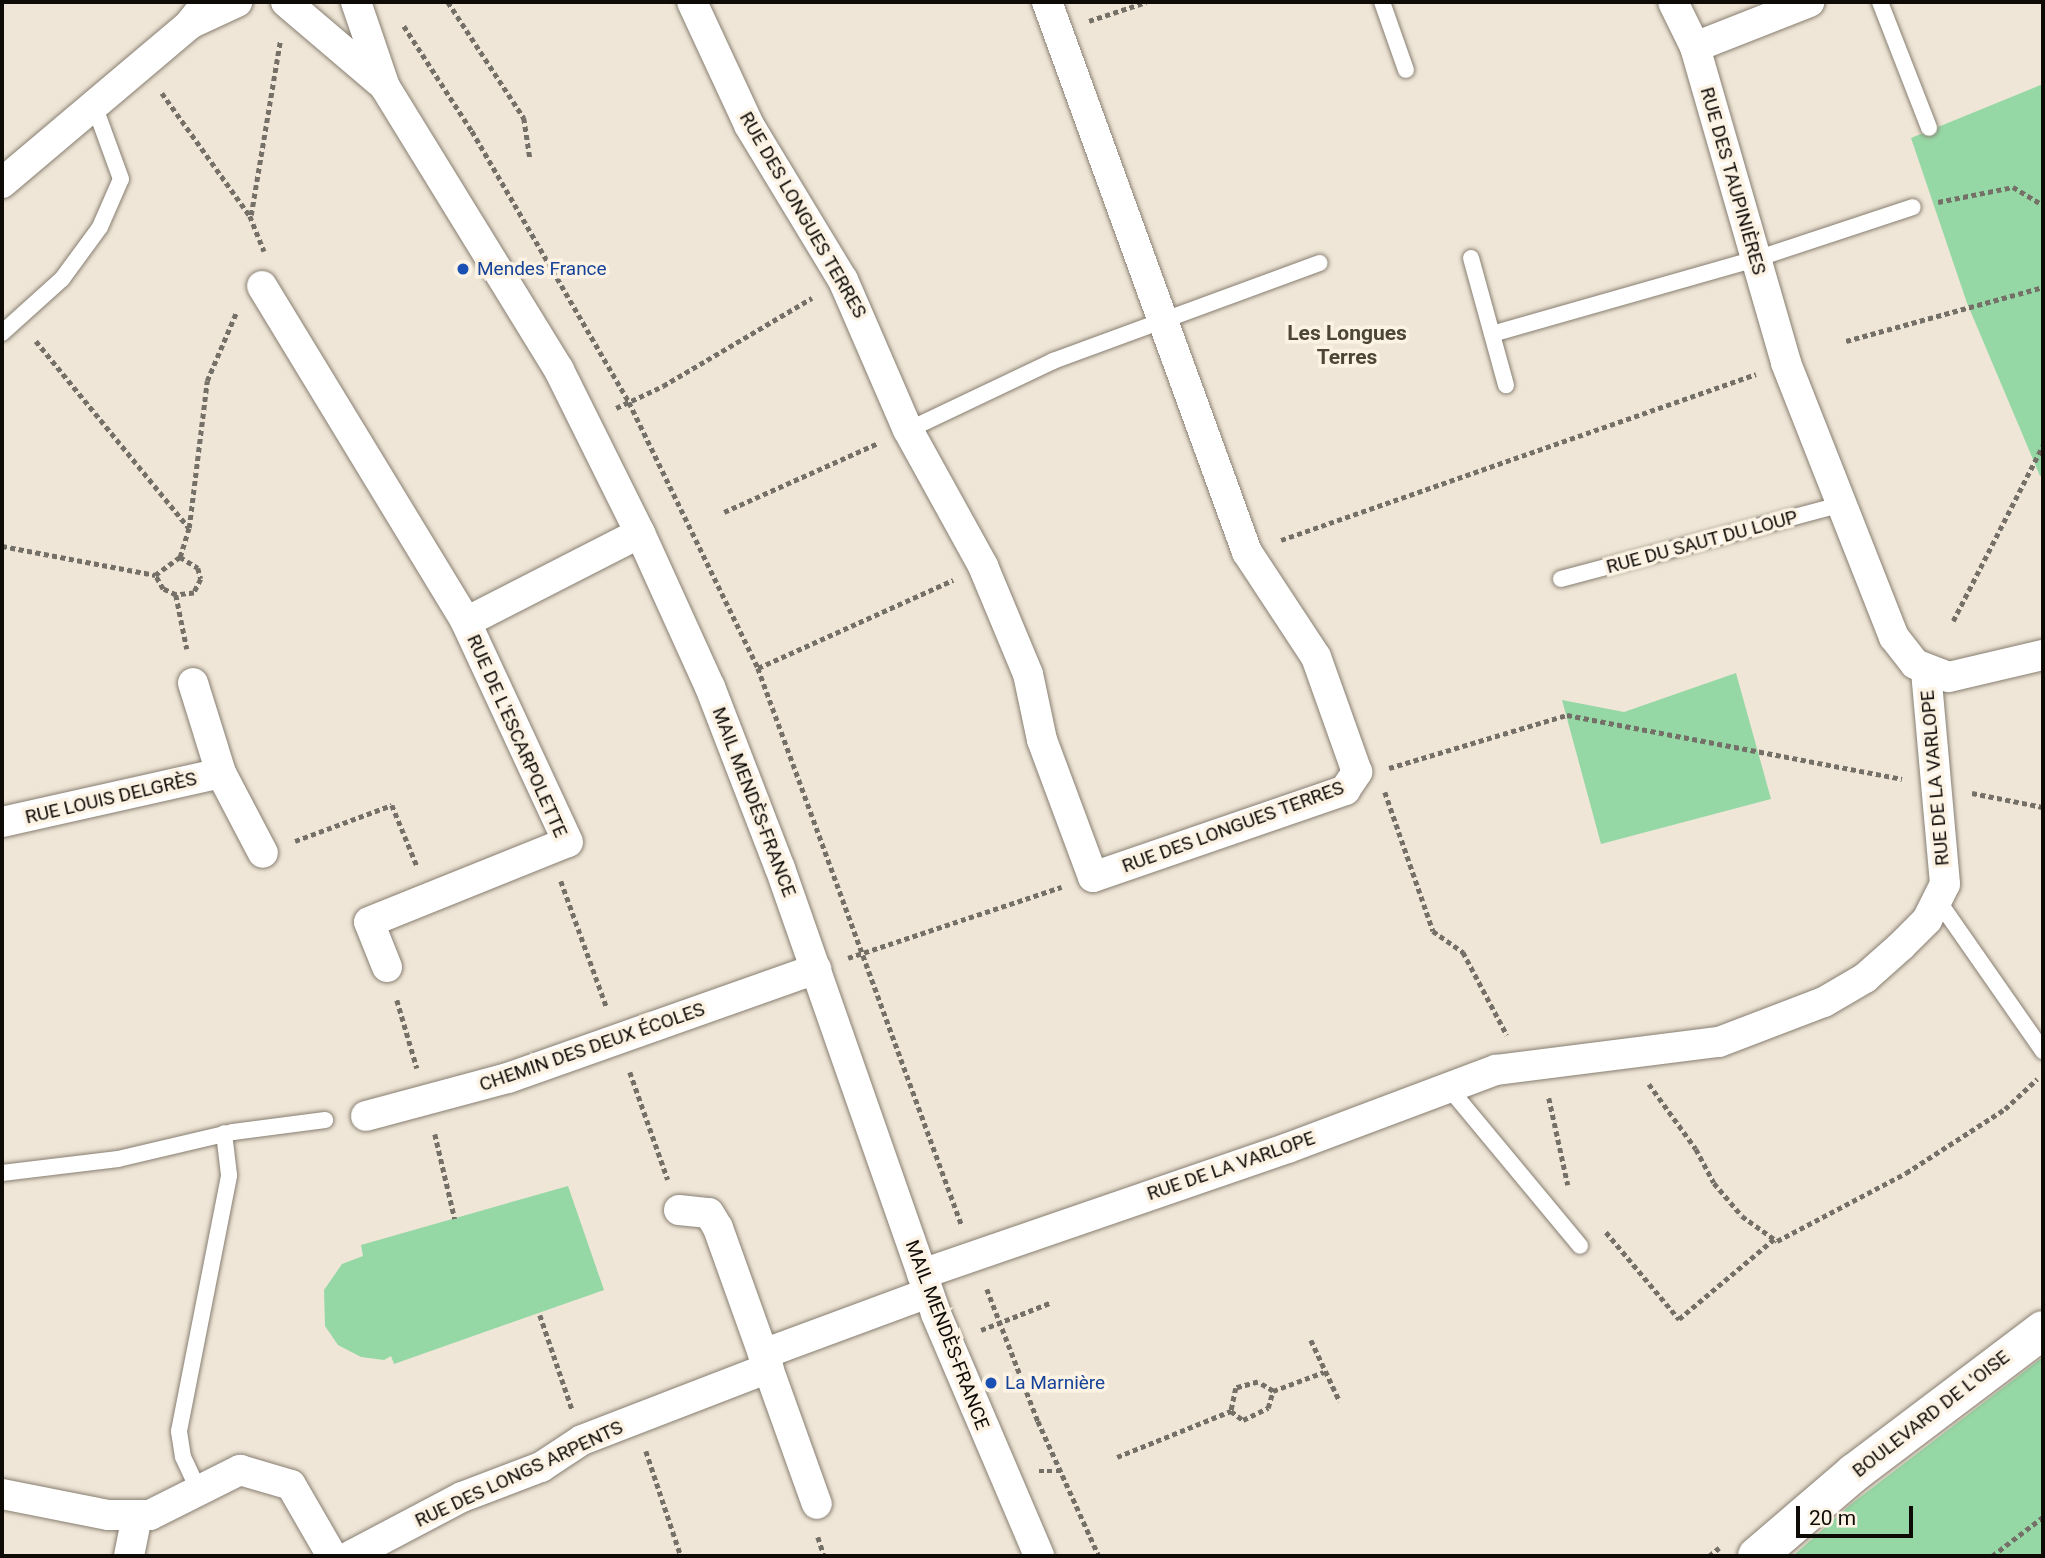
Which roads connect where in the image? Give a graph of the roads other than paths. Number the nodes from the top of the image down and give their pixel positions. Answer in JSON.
{"nodes":[{"id":1,"x":207,"y":2,"type":"edge"},
{"id":2,"x":237,"y":2,"type":"edge"},
{"id":3,"x":287,"y":2,"type":"edge"},
{"id":4,"x":300,"y":2,"type":"edge"},
{"id":5,"x":356,"y":2,"type":"edge"},
{"id":6,"x":692,"y":2,"type":"edge"},
{"id":7,"x":1047,"y":2,"type":"edge"},
{"id":8,"x":1382,"y":2,"type":"edge"},
{"id":9,"x":1673,"y":2,"type":"edge"},
{"id":10,"x":1809,"y":2,"type":"edge"},
{"id":11,"x":1880,"y":2,"type":"edge"},
{"id":12,"x":189,"y":25,"type":"junction"},
{"id":13,"x":1695,"y":47,"type":"junction"},
{"id":14,"x":1406,"y":71,"type":"dead end"},
{"id":15,"x":385,"y":87,"type":"junction"},
{"id":16,"x":93,"y":102,"type":"junction"},
{"id":17,"x":1929,"y":128,"type":"dead end"},
{"id":18,"x":2,"y":183,"type":"edge"},
{"id":19,"x":1913,"y":207,"type":"road end"},
{"id":20,"x":1471,"y":258,"type":"dead end"},
{"id":21,"x":1756,"y":259,"type":"junction"},
{"id":22,"x":1320,"y":263,"type":"dead end"},
{"id":23,"x":261,"y":272,"type":"road end"},
{"id":24,"x":1163,"y":321,"type":"junction"},
{"id":25,"x":2,"y":333,"type":"edge"},
{"id":26,"x":1492,"y":334,"type":"junction"},
{"id":27,"x":1506,"y":385,"type":"dead end"},
{"id":28,"x":908,"y":430,"type":"junction"},
{"id":29,"x":1842,"y":504,"type":"junction"},
{"id":30,"x":640,"y":533,"type":"junction"},
{"id":31,"x":1561,"y":579,"type":"dead end"},
{"id":32,"x":466,"y":622,"type":"junction"},
{"id":33,"x":2043,"y":654,"type":"edge"},
{"id":34,"x":1926,"y":671,"type":"junction"},
{"id":35,"x":193,"y":683,"type":"road end"},
{"id":36,"x":221,"y":774,"type":"junction"},
{"id":37,"x":2,"y":822,"type":"edge"},
{"id":38,"x":263,"y":853,"type":"road end"},
{"id":39,"x":1939,"y":902,"type":"junction"},
{"id":40,"x":826,"y":965,"type":"junction"},
{"id":41,"x":387,"y":967,"type":"dead end"},
{"id":42,"x":2043,"y":1051,"type":"edge"},
{"id":43,"x":1449,"y":1088,"type":"junction"},
{"id":44,"x":366,"y":1116,"type":"dead end"},
{"id":45,"x":325,"y":1120,"type":"dead end"},
{"id":46,"x":224,"y":1133,"type":"junction"},
{"id":47,"x":2,"y":1173,"type":"edge"},
{"id":48,"x":679,"y":1210,"type":"dead end"},
{"id":49,"x":1580,"y":1245,"type":"dead end"},
{"id":50,"x":925,"y":1284,"type":"junction"},
{"id":51,"x":2043,"y":1330,"type":"edge"},
{"id":52,"x":766,"y":1361,"type":"junction"},
{"id":53,"x":198,"y":1489,"type":"junction"},
{"id":54,"x":2,"y":1494,"type":"edge"},
{"id":55,"x":817,"y":1504,"type":"dead end"},
{"id":56,"x":137,"y":1516,"type":"junction"},
{"id":57,"x":129,"y":1556,"type":"edge"},
{"id":58,"x":332,"y":1556,"type":"edge"},
{"id":59,"x":350,"y":1556,"type":"edge"},
{"id":60,"x":1039,"y":1556,"type":"edge"},
{"id":61,"x":1757,"y":1556,"type":"edge"}],
"edges":[{"from":1,"to":12,"type":"street"},
{"from":2,"to":12,"type":"street"},
{"from":3,"to":4,"type":"street"},
{"from":3,"to":15,"type":"street","name":"MAIL MENDÈS-FRANCE"},
{"from":5,"to":15,"type":"street","name":"MAIL MENDÈS-FRANCE"},
{"from":6,"to":28,"type":"street","name":"RUE DES LONGUES TERRES"},
{"from":7,"to":24,"type":"street","name":"RUE DES LONGUES TERRES"},
{"from":8,"to":14,"type":"lane"},
{"from":9,"to":13,"type":"street","name":"RUE DES TAUPINIÈRES"},
{"from":10,"to":13,"type":"street"},
{"from":11,"to":17,"type":"lane"},
{"from":12,"to":16,"type":"street"},
{"from":13,"to":21,"type":"street","name":"RUE DES TAUPINIÈRES"},
{"from":15,"to":30,"type":"street","name":"MAIL MENDÈS-FRANCE"},
{"from":16,"to":18,"type":"street"},
{"from":16,"to":25,"type":"lane"},
{"from":19,"to":21,"type":"lane"},
{"from":20,"to":26,"type":"lane"},
{"from":21,"to":26,"type":"lane"},
{"from":21,"to":29,"type":"street","name":"RUE DES TAUPINIÈRES"},
{"from":22,"to":24,"type":"lane"},
{"from":23,"to":32,"type":"street","name":"RUE DE L'ESCARPOLETTE"},
{"from":24,"to":28,"type":"lane"},
{"from":24,"to":28,"type":"street","name":"RUE DES LONGUES TERRES"},
{"from":26,"to":27,"type":"lane"},
{"from":29,"to":31,"type":"lane","name":"RUE DU SAUT DU LOUP"},
{"from":29,"to":34,"type":"street"},
{"from":30,"to":32,"type":"street","name":"RUE DE L'ESCARPOLETTE"},
{"from":30,"to":40,"type":"street","name":"MAIL MENDÈS-FRANCE"},
{"from":32,"to":41,"type":"street","name":"RUE DE L'ESCARPOLETTE"},
{"from":33,"to":34,"type":"street"},
{"from":34,"to":39,"type":"street","name":"RUE DE LA VARLOPE"},
{"from":35,"to":36,"type":"street","name":"RUE LOUIS DELGRÈS"},
{"from":36,"to":37,"type":"street","name":"RUE LOUIS DELGRÈS"},
{"from":36,"to":38,"type":"street","name":"RUE LOUIS DELGRÈS"},
{"from":39,"to":42,"type":"lane"},
{"from":39,"to":43,"type":"street","name":"RUE DE LA VARLOPE"},
{"from":40,"to":44,"type":"street","name":"CHEMIN DES DEUX ÉCOLES"},
{"from":40,"to":50,"type":"street","name":"MAIL MENDÈS-FRANCE"},
{"from":43,"to":49,"type":"lane"},
{"from":43,"to":50,"type":"street","name":"RUE DE LA VARLOPE"},
{"from":45,"to":46,"type":"lane"},
{"from":46,"to":47,"type":"lane"},
{"from":46,"to":53,"type":"lane"},
{"from":48,"to":52,"type":"street"},
{"from":50,"to":52,"type":"street","name":"RUE DES LONGS ARPENTS"},
{"from":50,"to":60,"type":"street","name":"MAIL MENDÈS-FRANCE"},
{"from":51,"to":61,"type":"main road","name":"BOULEVARD DE L'OISE"},
{"from":52,"to":55,"type":"street"},
{"from":52,"to":59,"type":"street","name":"RUE DES LONGS ARPENTS"},
{"from":53,"to":56,"type":"street"},
{"from":53,"to":58,"type":"street"},
{"from":54,"to":56,"type":"street"},
{"from":56,"to":57,"type":"street"}]}
